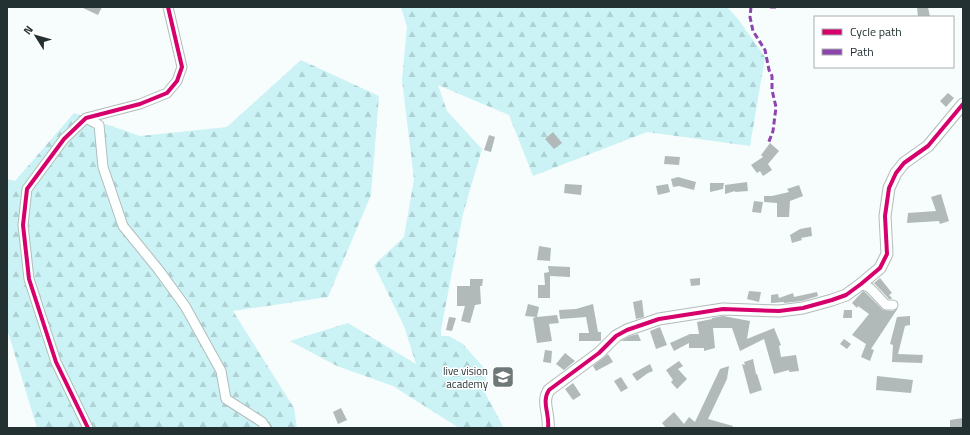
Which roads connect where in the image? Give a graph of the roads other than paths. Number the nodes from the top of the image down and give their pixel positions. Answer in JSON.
{"nodes":[{"id":1,"x":168,"y":7,"type":"edge"},
{"id":2,"x":963,"y":104,"type":"edge"},
{"id":3,"x":86,"y":118,"type":"junction"},
{"id":4,"x":861,"y":284,"type":"junction"},
{"id":5,"x":893,"y":305,"type":"dead end"},
{"id":6,"x":88,"y":428,"type":"edge"},
{"id":7,"x":266,"y":428,"type":"edge"},
{"id":8,"x":548,"y":428,"type":"edge"}],
"edges":[{"from":1,"to":3,"type":"street"},
{"from":2,"to":4,"type":"street"},
{"from":3,"to":6,"type":"street"},
{"from":3,"to":7,"type":"street"},
{"from":4,"to":5,"type":"street"},
{"from":4,"to":8,"type":"street"}]}
